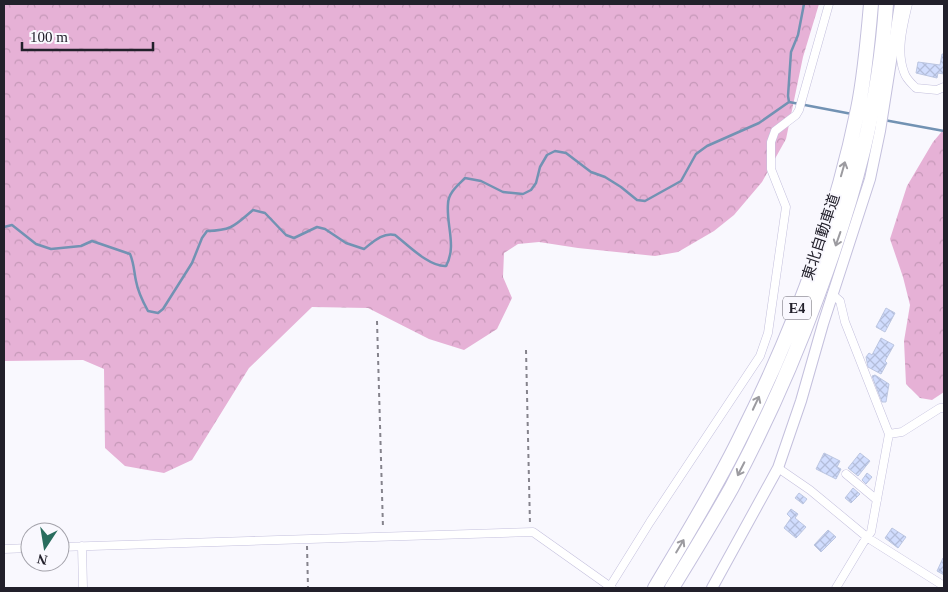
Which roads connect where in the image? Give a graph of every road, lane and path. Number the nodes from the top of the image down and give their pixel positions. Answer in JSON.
{"nodes":[{"id":1,"x":829,"y":4,"type":"edge"},
{"id":2,"x":871,"y":4,"type":"edge"},
{"id":3,"x":886,"y":4,"type":"edge"},
{"id":4,"x":900,"y":4,"type":"edge"},
{"id":5,"x":908,"y":4,"type":"edge"},
{"id":6,"x":944,"y":87,"type":"edge"},
{"id":7,"x":832,"y":294,"type":"junction"},
{"id":8,"x":378,"y":321,"type":"dead end"},
{"id":9,"x":526,"y":350,"type":"dead end"},
{"id":10,"x":944,"y":408,"type":"edge"},
{"id":11,"x":888,"y":434,"type":"junction"},
{"id":12,"x":778,"y":468,"type":"junction"},
{"id":13,"x":846,"y":474,"type":"dead end"},
{"id":14,"x":877,"y":500,"type":"junction"},
{"id":15,"x":530,"y":532,"type":"junction"},
{"id":16,"x":384,"y":536,"type":"junction"},
{"id":17,"x":306,"y":538,"type":"junction"},
{"id":18,"x":868,"y":538,"type":"junction"},
{"id":19,"x":82,"y":546,"type":"junction"},
{"id":20,"x":70,"y":547,"type":"edge"},
{"id":21,"x":20,"y":548,"type":"edge"},
{"id":22,"x":4,"y":549,"type":"edge"},
{"id":23,"x":944,"y":586,"type":"edge"},
{"id":24,"x":83,"y":588,"type":"edge"},
{"id":25,"x":308,"y":588,"type":"edge"},
{"id":26,"x":610,"y":588,"type":"edge"},
{"id":27,"x":655,"y":588,"type":"edge"},
{"id":28,"x":672,"y":588,"type":"edge"},
{"id":29,"x":712,"y":588,"type":"edge"},
{"id":30,"x":836,"y":588,"type":"edge"}],
"edges":[{"from":1,"to":26,"type":"street"},
{"from":27,"to":2,"type":"highway","name":"東北自動車道","number":"E4","one_way":true},
{"from":3,"to":28,"type":"highway","name":"東北自動車道","number":"E4","one_way":true},
{"from":4,"to":7,"type":"street"},
{"from":5,"to":6,"type":"street"},
{"from":7,"to":11,"type":"street"},
{"from":7,"to":12,"type":"street"},
{"from":8,"to":16,"type":"path"},
{"from":9,"to":15,"type":"path"},
{"from":10,"to":11,"type":"street"},
{"from":11,"to":14,"type":"street"},
{"from":12,"to":18,"type":"street"},
{"from":12,"to":29,"type":"street"},
{"from":13,"to":14,"type":"street"},
{"from":14,"to":18,"type":"street"},
{"from":15,"to":16,"type":"street"},
{"from":15,"to":26,"type":"street"},
{"from":16,"to":17,"type":"street"},
{"from":17,"to":19,"type":"street"},
{"from":17,"to":25,"type":"path"},
{"from":18,"to":23,"type":"street"},
{"from":18,"to":30,"type":"street"},
{"from":19,"to":20,"type":"street"},
{"from":19,"to":24,"type":"street"},
{"from":21,"to":22,"type":"street"}]}
